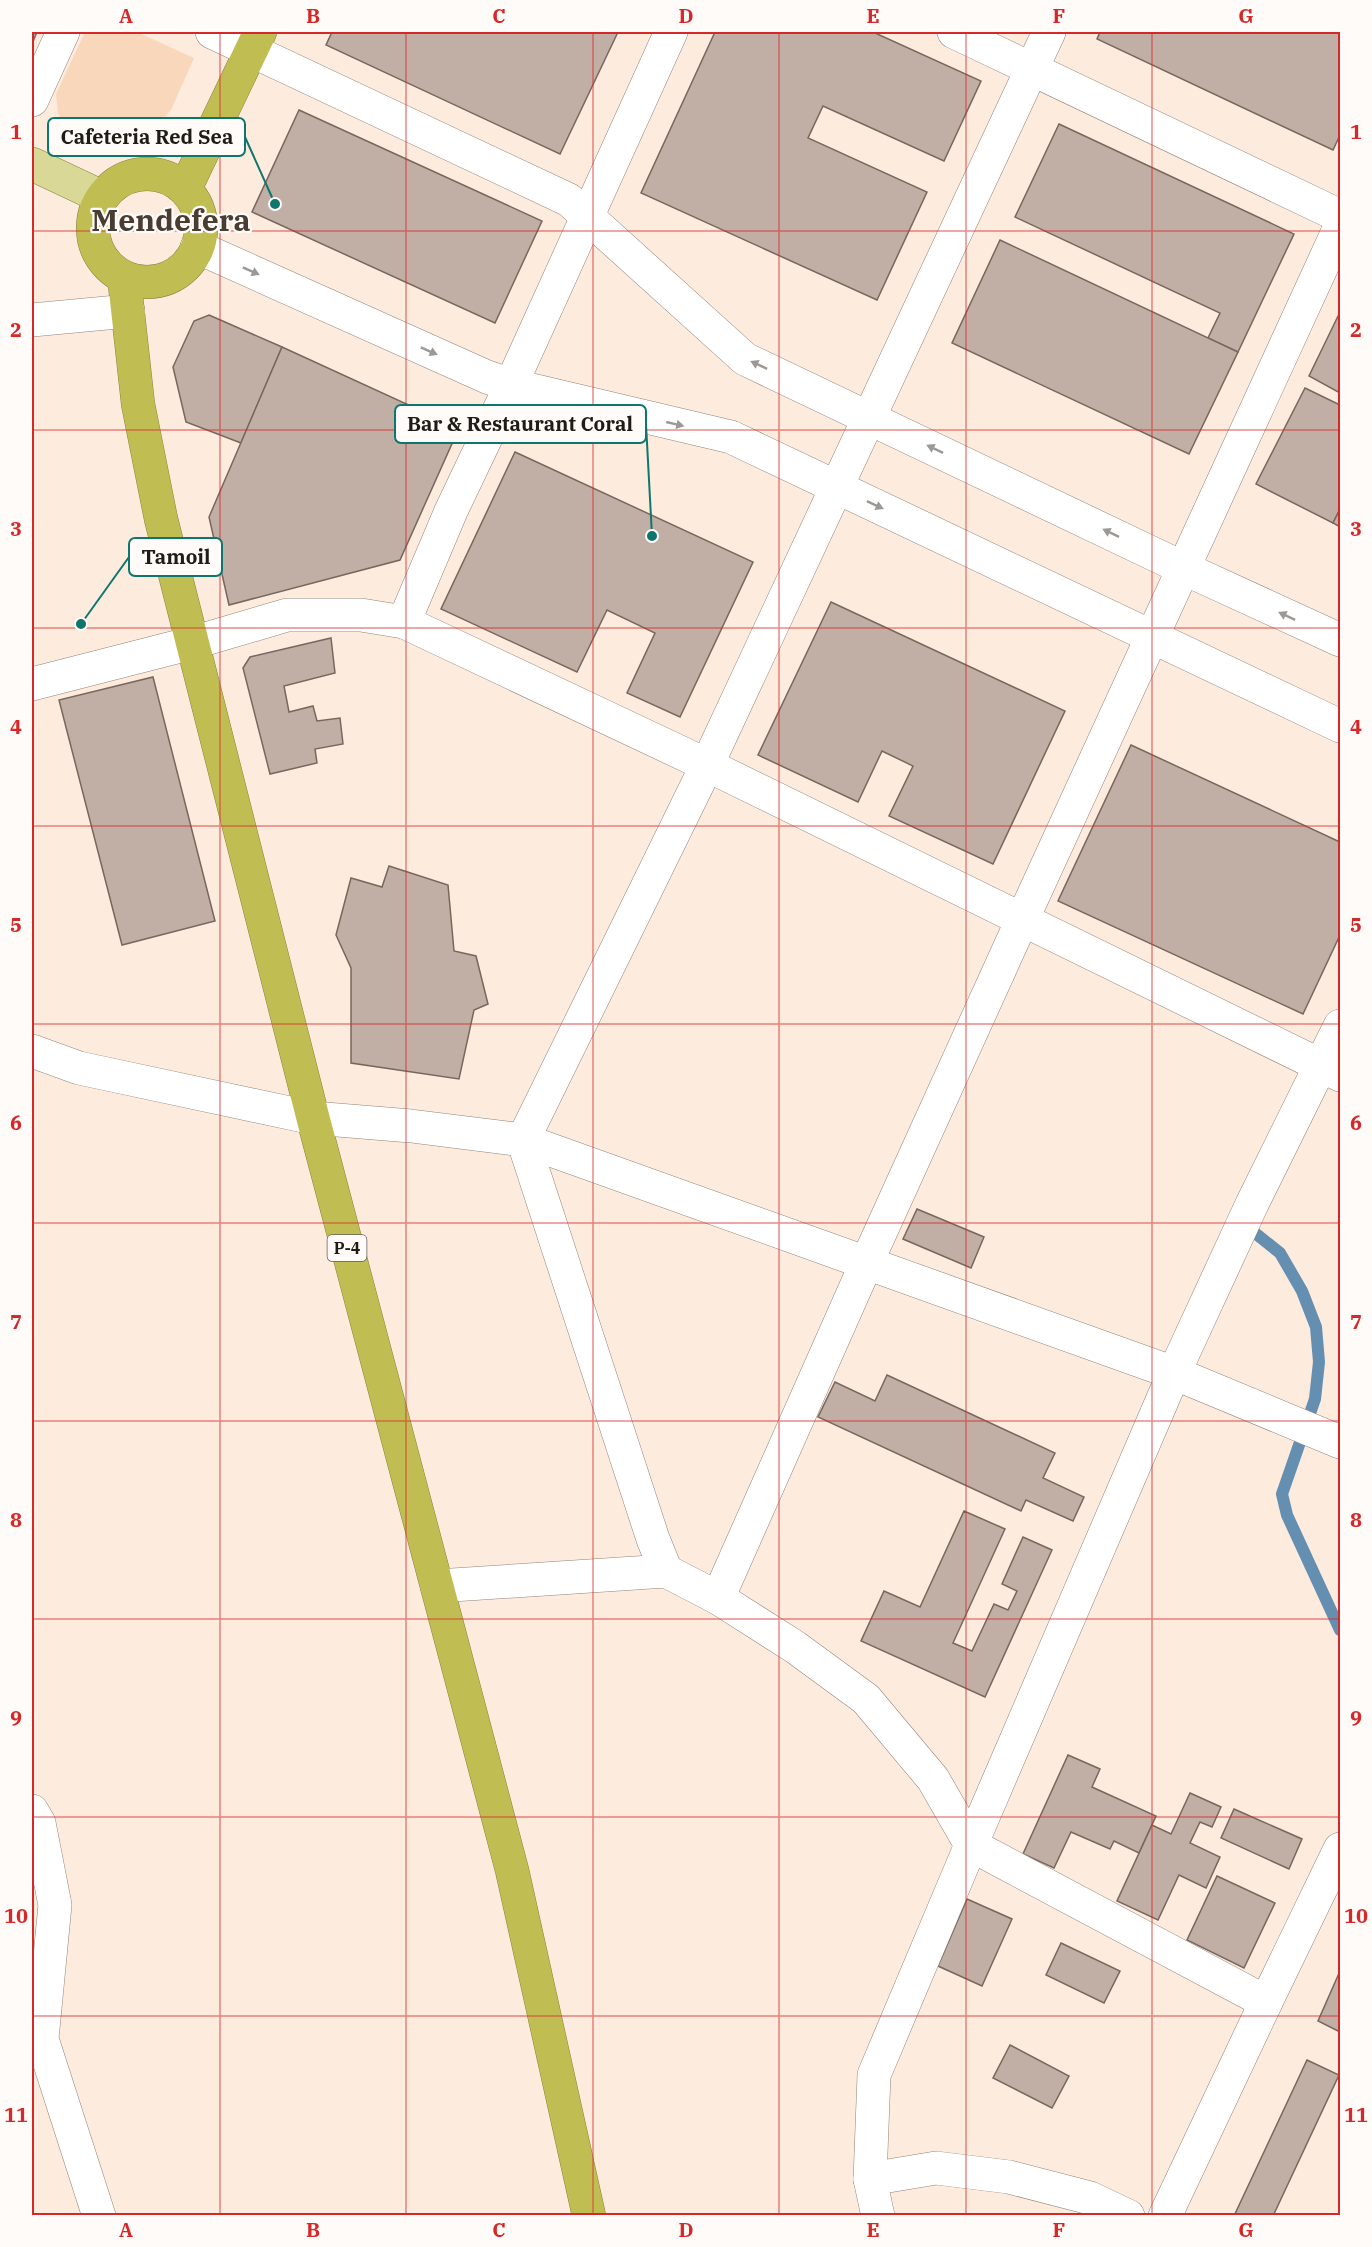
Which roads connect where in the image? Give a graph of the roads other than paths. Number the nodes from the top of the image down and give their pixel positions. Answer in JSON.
{"nodes":[{"id":1,"x":63,"y":32,"type":"edge"},
{"id":2,"x":212,"y":32,"type":"edge"},
{"id":3,"x":670,"y":32,"type":"edge"},
{"id":4,"x":954,"y":32,"type":"edge"},
{"id":5,"x":1048,"y":32,"type":"edge"},
{"id":6,"x":256,"y":41,"type":"edge"},
{"id":7,"x":1031,"y":68,"type":"junction"},
{"id":8,"x":32,"y":100,"type":"edge"},
{"id":9,"x":32,"y":164,"type":"edge"},
{"id":10,"x":185,"y":189,"type":"junction"},
{"id":11,"x":102,"y":197,"type":"junction"},
{"id":12,"x":587,"y":216,"type":"junction"},
{"id":13,"x":1341,"y":216,"type":"edge"},
{"id":14,"x":1341,"y":227,"type":"edge"},
{"id":15,"x":197,"y":248,"type":"junction"},
{"id":16,"x":124,"y":277,"type":"junction"},
{"id":17,"x":128,"y":311,"type":"junction"},
{"id":18,"x":32,"y":320,"type":"edge"},
{"id":19,"x":511,"y":385,"type":"junction"},
{"id":20,"x":869,"y":417,"type":"junction"},
{"id":21,"x":836,"y":487,"type":"junction"},
{"id":22,"x":1183,"y":568,"type":"junction"},
{"id":23,"x":404,"y":622,"type":"junction"},
{"id":24,"x":1153,"y":638,"type":"junction"},
{"id":25,"x":1341,"y":640,"type":"edge"},
{"id":26,"x":192,"y":643,"type":"junction"},
{"id":27,"x":32,"y":684,"type":"edge"},
{"id":28,"x":1341,"y":726,"type":"edge"},
{"id":29,"x":707,"y":765,"type":"junction"},
{"id":30,"x":1023,"y":918,"type":"junction"},
{"id":31,"x":1341,"y":1026,"type":"edge"},
{"id":32,"x":32,"y":1052,"type":"edge"},
{"id":33,"x":1330,"y":1070,"type":"edge"},
{"id":34,"x":313,"y":1119,"type":"junction"},
{"id":35,"x":523,"y":1140,"type":"junction"},
{"id":36,"x":866,"y":1264,"type":"junction"},
{"id":37,"x":1174,"y":1373,"type":"junction"},
{"id":38,"x":1331,"y":1438,"type":"edge"},
{"id":39,"x":666,"y":1571,"type":"junction"},
{"id":40,"x":437,"y":1586,"type":"junction"},
{"id":41,"x":718,"y":1598,"type":"junction"},
{"id":42,"x":32,"y":1811,"type":"edge"},
{"id":43,"x":970,"y":1845,"type":"junction"},
{"id":44,"x":1341,"y":1849,"type":"edge"},
{"id":45,"x":1266,"y":2002,"type":"junction"},
{"id":46,"x":37,"y":2040,"type":"edge"},
{"id":47,"x":870,"y":2179,"type":"junction"},
{"id":48,"x":99,"y":2216,"type":"edge"},
{"id":49,"x":589,"y":2216,"type":"edge"},
{"id":50,"x":878,"y":2216,"type":"edge"},
{"id":51,"x":1128,"y":2216,"type":"edge"},
{"id":52,"x":1165,"y":2216,"type":"edge"}],
"edges":[{"from":1,"to":8,"type":"street"},
{"from":2,"to":6,"type":"street"},
{"from":3,"to":12,"type":"street"},
{"from":4,"to":7,"type":"street"},
{"from":5,"to":7,"type":"street"},
{"from":6,"to":10,"type":"highway"},
{"from":6,"to":12,"type":"street"},
{"from":7,"to":13,"type":"street"},
{"from":7,"to":20,"type":"street"},
{"from":9,"to":11,"type":"main road"},
{"from":10,"to":11,"type":"highway"},
{"from":10,"to":15,"type":"highway"},
{"from":11,"to":16,"type":"highway"},
{"from":12,"to":19,"type":"street"},
{"from":20,"to":12,"type":"street","one_way":true},
{"from":14,"to":22,"type":"street"},
{"from":15,"to":16,"type":"highway"},
{"from":15,"to":19,"type":"street","one_way":true},
{"from":16,"to":17,"type":"highway","number":"P-4"},
{"from":17,"to":18,"type":"street"},
{"from":17,"to":26,"type":"highway","number":"P-4"},
{"from":19,"to":21,"type":"street","one_way":true},
{"from":19,"to":23,"type":"street"},
{"from":20,"to":21,"type":"street"},
{"from":22,"to":20,"type":"street","one_way":true},
{"from":21,"to":24,"type":"street","one_way":true},
{"from":21,"to":29,"type":"street"},
{"from":22,"to":24,"type":"street"},
{"from":25,"to":22,"type":"street","one_way":true},
{"from":23,"to":26,"type":"street"},
{"from":23,"to":29,"type":"street"},
{"from":24,"to":28,"type":"street"},
{"from":24,"to":30,"type":"street"},
{"from":26,"to":27,"type":"street"},
{"from":26,"to":34,"type":"highway","number":"P-4"},
{"from":29,"to":30,"type":"street"},
{"from":29,"to":35,"type":"street"},
{"from":30,"to":33,"type":"street"},
{"from":30,"to":36,"type":"street"},
{"from":31,"to":33,"type":"street"},
{"from":32,"to":34,"type":"street"},
{"from":33,"to":37,"type":"street"},
{"from":34,"to":35,"type":"street"},
{"from":34,"to":40,"type":"highway","number":"P-4"},
{"from":35,"to":36,"type":"street"},
{"from":35,"to":39,"type":"street"},
{"from":36,"to":37,"type":"street"},
{"from":36,"to":41,"type":"street"},
{"from":37,"to":38,"type":"street"},
{"from":37,"to":43,"type":"street"},
{"from":39,"to":40,"type":"street"},
{"from":39,"to":41,"type":"street"},
{"from":40,"to":49,"type":"highway","number":"P-4"},
{"from":41,"to":43,"type":"street"},
{"from":42,"to":46,"type":"street"},
{"from":43,"to":45,"type":"street"},
{"from":43,"to":47,"type":"street"},
{"from":44,"to":45,"type":"street"},
{"from":45,"to":52,"type":"street"},
{"from":46,"to":48,"type":"street"},
{"from":47,"to":50,"type":"street"},
{"from":47,"to":51,"type":"street"}]}
